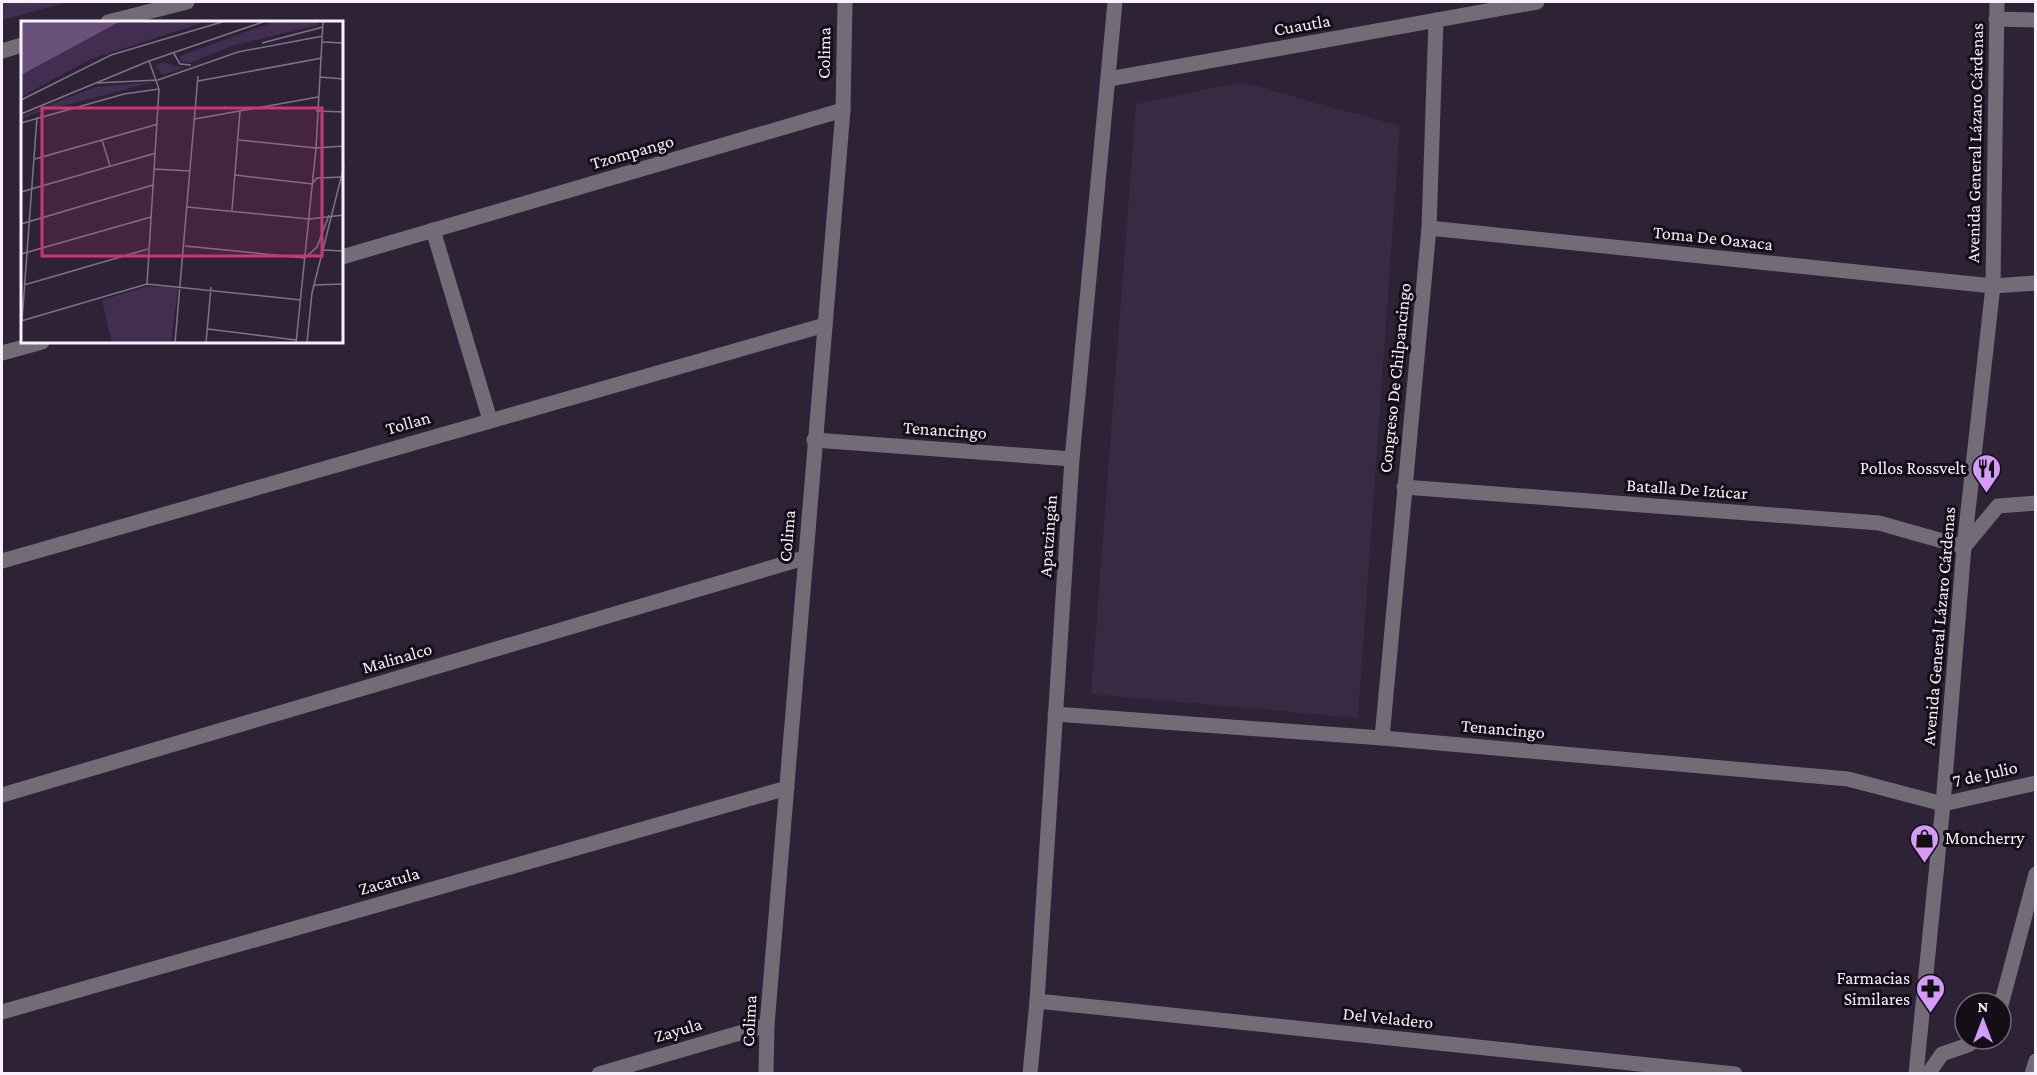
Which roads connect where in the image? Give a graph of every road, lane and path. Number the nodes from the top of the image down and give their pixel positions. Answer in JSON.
{"nodes":[{"id":1,"x":187,"y":2,"type":"edge"},
{"id":2,"x":845,"y":2,"type":"edge"},
{"id":3,"x":1115,"y":2,"type":"edge"},
{"id":4,"x":1537,"y":2,"type":"edge"},
{"id":5,"x":1998,"y":2,"type":"edge"},
{"id":6,"x":1996,"y":19,"type":"junction"},
{"id":7,"x":1436,"y":20,"type":"junction"},
{"id":8,"x":112,"y":21,"type":"edge"},
{"id":9,"x":2036,"y":21,"type":"edge"},
{"id":10,"x":21,"y":45,"type":"edge"},
{"id":11,"x":2,"y":51,"type":"edge"},
{"id":12,"x":1109,"y":79,"type":"junction"},
{"id":13,"x":843,"y":110,"type":"junction"},
{"id":14,"x":1429,"y":228,"type":"junction"},
{"id":15,"x":433,"y":230,"type":"junction"},
{"id":16,"x":344,"y":256,"type":"edge"},
{"id":17,"x":2036,"y":283,"type":"edge"},
{"id":18,"x":1992,"y":286,"type":"junction"},
{"id":19,"x":825,"y":326,"type":"junction"},
{"id":20,"x":35,"y":344,"type":"edge"},
{"id":21,"x":2,"y":353,"type":"edge"},
{"id":22,"x":490,"y":420,"type":"junction"},
{"id":23,"x":814,"y":440,"type":"junction"},
{"id":24,"x":1072,"y":459,"type":"junction"},
{"id":25,"x":1404,"y":487,"type":"junction"},
{"id":26,"x":2036,"y":503,"type":"edge"},
{"id":27,"x":1964,"y":547,"type":"junction"},
{"id":28,"x":804,"y":558,"type":"junction"},
{"id":29,"x":2,"y":561,"type":"edge"},
{"id":30,"x":1055,"y":714,"type":"junction"},
{"id":31,"x":1382,"y":738,"type":"junction"},
{"id":32,"x":2036,"y":783,"type":"edge"},
{"id":33,"x":788,"y":788,"type":"junction"},
{"id":34,"x":2,"y":795,"type":"edge"},
{"id":35,"x":1943,"y":804,"type":"junction"},
{"id":36,"x":2036,"y":874,"type":"edge"},
{"id":37,"x":2005,"y":991,"type":"edge"},
{"id":38,"x":1037,"y":1001,"type":"junction"},
{"id":39,"x":2,"y":1012,"type":"edge"},
{"id":40,"x":767,"y":1025,"type":"junction"},
{"id":41,"x":1953,"y":1050,"type":"edge"},
{"id":42,"x":2036,"y":1060,"type":"edge"},
{"id":43,"x":599,"y":1074,"type":"edge"},
{"id":44,"x":766,"y":1074,"type":"edge"},
{"id":45,"x":1030,"y":1074,"type":"edge"},
{"id":46,"x":1735,"y":1074,"type":"edge"},
{"id":47,"x":1916,"y":1074,"type":"edge"},
{"id":48,"x":1928,"y":1074,"type":"edge"},
{"id":49,"x":2032,"y":1074,"type":"edge"}],
"edges":[{"from":1,"to":8,"type":"street"},
{"from":2,"to":13,"type":"street","name":"Colima"},
{"from":3,"to":12,"type":"street","name":"Apatzingán"},
{"from":4,"to":7,"type":"street","name":"Cuautla"},
{"from":5,"to":6,"type":"street","name":"Avenida General Lázaro Cárdenas"},
{"from":6,"to":9,"type":"street"},
{"from":6,"to":18,"type":"street","name":"Avenida General Lázaro Cárdenas"},
{"from":7,"to":12,"type":"street","name":"Cuautla"},
{"from":7,"to":14,"type":"street","name":"Congreso De Chilpancingo"},
{"from":10,"to":11,"type":"street"},
{"from":12,"to":24,"type":"street","name":"Apatzingán"},
{"from":13,"to":15,"type":"street","name":"Tzompango"},
{"from":13,"to":19,"type":"street","name":"Colima"},
{"from":14,"to":18,"type":"street","name":"Toma De Oaxaca"},
{"from":14,"to":25,"type":"street","name":"Congreso De Chilpancingo"},
{"from":15,"to":16,"type":"street","name":"Tzompango"},
{"from":15,"to":22,"type":"street"},
{"from":17,"to":18,"type":"street","name":"Toma De Oaxaca"},
{"from":18,"to":27,"type":"street","name":"Avenida General Lázaro Cárdenas"},
{"from":19,"to":22,"type":"street","name":"Tollan"},
{"from":19,"to":23,"type":"street","name":"Colima"},
{"from":20,"to":21,"type":"street"},
{"from":22,"to":29,"type":"street","name":"Tollan"},
{"from":23,"to":24,"type":"street","name":"Tenancingo"},
{"from":23,"to":28,"type":"street","name":"Colima"},
{"from":24,"to":30,"type":"street","name":"Apatzingán"},
{"from":25,"to":27,"type":"street","name":"Batalla De Izúcar"},
{"from":25,"to":31,"type":"street","name":"Congreso De Chilpancingo"},
{"from":26,"to":27,"type":"street"},
{"from":27,"to":35,"type":"street","name":"Avenida General Lázaro Cárdenas"},
{"from":28,"to":33,"type":"street","name":"Colima"},
{"from":28,"to":34,"type":"street","name":"Malinalco"},
{"from":30,"to":31,"type":"street","name":"Tenancingo"},
{"from":30,"to":38,"type":"street","name":"Apatzingán"},
{"from":31,"to":35,"type":"street","name":"Tenancingo"},
{"from":32,"to":35,"type":"street","name":"7 de Julio"},
{"from":33,"to":39,"type":"street","name":"Zacatula"},
{"from":33,"to":40,"type":"street","name":"Colima"},
{"from":35,"to":47,"type":"street","name":"Avenida General Lázaro Cárdenas"},
{"from":36,"to":37,"type":"street"},
{"from":38,"to":45,"type":"street","name":"Apatzingán"},
{"from":38,"to":46,"type":"street","name":"Del Veladero"},
{"from":40,"to":43,"type":"street","name":"Zayula"},
{"from":40,"to":44,"type":"street","name":"Colima"},
{"from":41,"to":48,"type":"street"},
{"from":42,"to":49,"type":"street"}]}
